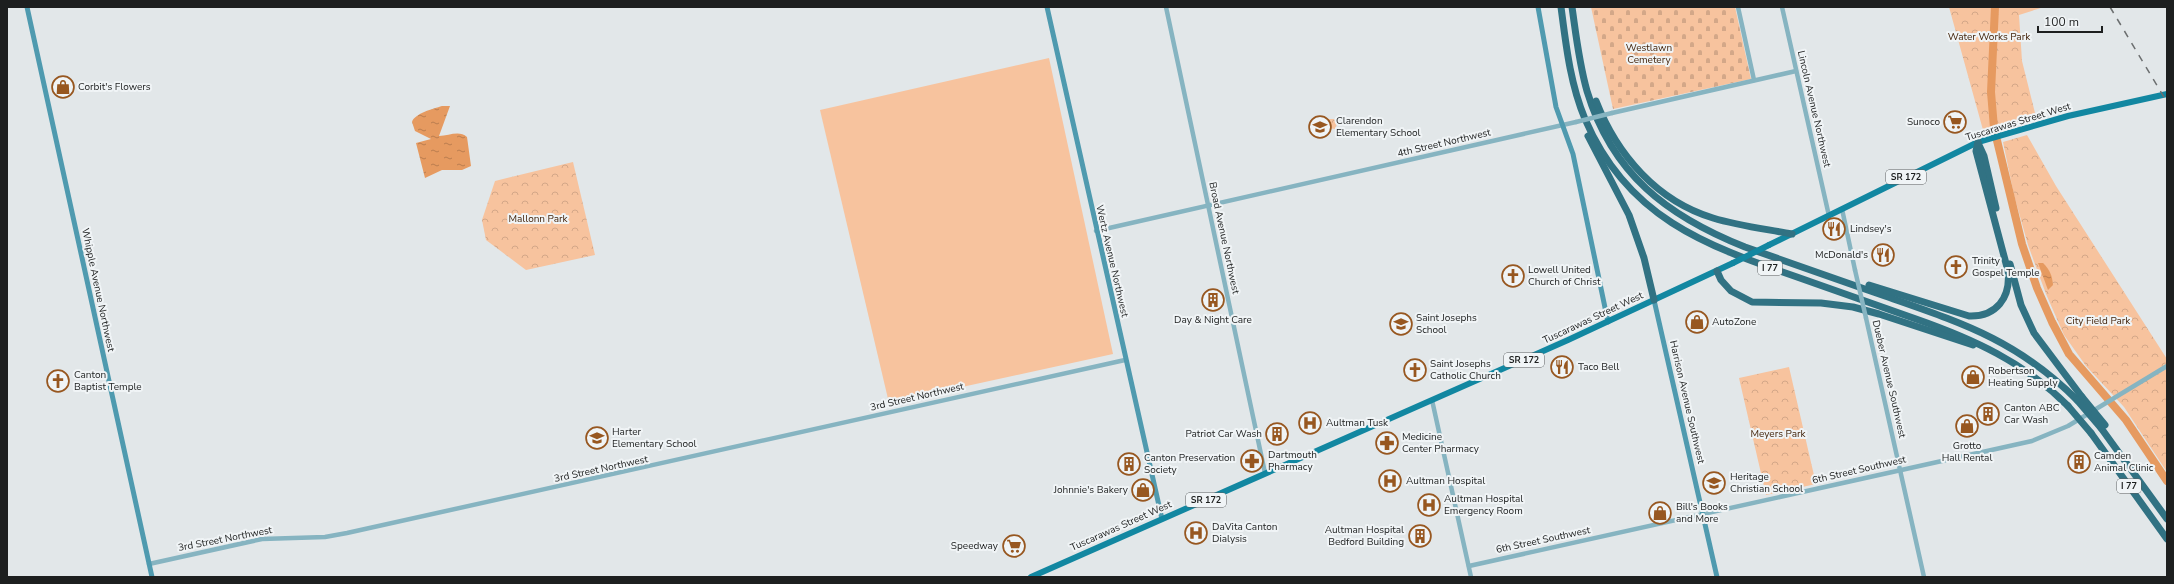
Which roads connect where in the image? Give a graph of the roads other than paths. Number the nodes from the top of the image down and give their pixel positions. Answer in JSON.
{"nodes":[{"id":1,"x":26,"y":7,"type":"edge"},
{"id":2,"x":1047,"y":7,"type":"edge"},
{"id":3,"x":1166,"y":7,"type":"edge"},
{"id":4,"x":1538,"y":7,"type":"edge"},
{"id":5,"x":1560,"y":7,"type":"edge"},
{"id":6,"x":1572,"y":7,"type":"edge"},
{"id":7,"x":1738,"y":7,"type":"edge"},
{"id":8,"x":1782,"y":7,"type":"edge"},
{"id":9,"x":1564,"y":36,"type":"junction"},
{"id":10,"x":1796,"y":71,"type":"junction"},
{"id":11,"x":1583,"y":74,"type":"junction"},
{"id":12,"x":1754,"y":80,"type":"junction"},
{"id":13,"x":2167,"y":94,"type":"edge"},
{"id":14,"x":1563,"y":125,"type":"junction"},
{"id":15,"x":1978,"y":142,"type":"junction"},
{"id":16,"x":1208,"y":206,"type":"junction"},
{"id":17,"x":1842,"y":209,"type":"junction"},
{"id":18,"x":1829,"y":216,"type":"junction"},
{"id":19,"x":1096,"y":231,"type":"junction"},
{"id":20,"x":1792,"y":234,"type":"junction"},
{"id":21,"x":1717,"y":271,"type":"junction"},
{"id":22,"x":1816,"y":272,"type":"junction"},
{"id":23,"x":1654,"y":300,"type":"junction"},
{"id":24,"x":1608,"y":322,"type":"junction"},
{"id":25,"x":1990,"y":348,"type":"junction"},
{"id":26,"x":1125,"y":360,"type":"junction"},
{"id":27,"x":2167,"y":366,"type":"edge"},
{"id":28,"x":2079,"y":398,"type":"junction"},
{"id":29,"x":1432,"y":400,"type":"junction"},
{"id":30,"x":1900,"y":470,"type":"junction"},
{"id":31,"x":1265,"y":473,"type":"junction"},
{"id":32,"x":1703,"y":515,"type":"junction"},
{"id":33,"x":1162,"y":519,"type":"junction"},
{"id":34,"x":2167,"y":519,"type":"edge"},
{"id":35,"x":2167,"y":539,"type":"edge"},
{"id":36,"x":149,"y":564,"type":"junction"},
{"id":37,"x":1469,"y":566,"type":"junction"},
{"id":38,"x":1042,"y":575,"type":"edge"},
{"id":39,"x":152,"y":577,"type":"edge"},
{"id":40,"x":1031,"y":577,"type":"edge"},
{"id":41,"x":1471,"y":577,"type":"edge"},
{"id":42,"x":1717,"y":577,"type":"edge"},
{"id":43,"x":1924,"y":577,"type":"edge"}],
"edges":[{"from":1,"to":36,"type":"main road","name":"Whipple Avenue Northwest"},
{"from":2,"to":19,"type":"main road","name":"Wertz Avenue Northwest"},
{"from":3,"to":16,"type":"street","name":"Broad Avenue Northwest"},
{"from":4,"to":14,"type":"main road"},
{"from":5,"to":9,"type":"highway","number":"I 77"},
{"from":6,"to":11,"type":"highway","number":"I 77"},
{"from":7,"to":12,"type":"street"},
{"from":8,"to":10,"type":"street","name":"Lincoln Avenue Northwest"},
{"from":9,"to":23,"type":"highway"},
{"from":9,"to":25,"type":"highway","number":"I 77"},
{"from":10,"to":12,"type":"street","name":"4th Street Northwest"},
{"from":10,"to":18,"type":"street","name":"Lincoln Avenue Northwest"},
{"from":11,"to":20,"type":"highway"},
{"from":11,"to":22,"type":"highway","number":"I 77"},
{"from":12,"to":14,"type":"street","name":"4th Street Northwest","bridge":true},
{"from":13,"to":15,"type":"main road","name":"Tuscarawas Street West","number":"SR 172"},
{"from":14,"to":16,"type":"street","name":"4th Street Northwest"},
{"from":14,"to":24,"type":"main road"},
{"from":15,"to":17,"type":"main road","name":"Tuscarawas Street West","number":"SR 172"},
{"from":15,"to":22,"type":"highway"},
{"from":15,"to":28,"type":"highway"},
{"from":16,"to":19,"type":"street","name":"4th Street Northwest"},
{"from":16,"to":31,"type":"street","name":"Broad Avenue Northwest"},
{"from":17,"to":18,"type":"main road","name":"Tuscarawas Street West","number":"SR 172"},
{"from":17,"to":30,"type":"street","name":"Dueber Avenue Southwest","bridge":true},
{"from":18,"to":20,"type":"main road","name":"Tuscarawas Street West","number":"SR 172"},
{"from":19,"to":26,"type":"main road","name":"Wertz Avenue Northwest"},
{"from":20,"to":21,"type":"main road","name":"Tuscarawas Street West","number":"SR 172","bridge":true},
{"from":21,"to":23,"type":"main road","name":"Tuscarawas Street West","number":"SR 172"},
{"from":21,"to":25,"type":"highway"},
{"from":22,"to":28,"type":"highway","number":"I 77"},
{"from":23,"to":24,"type":"main road","name":"Tuscarawas Street West","number":"SR 172"},
{"from":23,"to":32,"type":"main road","name":"Harrison Avenue Southwest"},
{"from":24,"to":29,"type":"main road","name":"Tuscarawas Street West","number":"SR 172"},
{"from":25,"to":35,"type":"highway","number":"I 77","bridge":true},
{"from":26,"to":33,"type":"main road","name":"Wertz Avenue Northwest"},
{"from":26,"to":36,"type":"street","name":"3rd Street Northwest"},
{"from":27,"to":30,"type":"street","name":"6th Street Southwest"},
{"from":28,"to":34,"type":"highway","number":"I 77","bridge":true},
{"from":29,"to":31,"type":"main road","name":"Tuscarawas Street West","number":"SR 172"},
{"from":29,"to":37,"type":"street"},
{"from":30,"to":32,"type":"street","name":"6th Street Southwest"},
{"from":30,"to":43,"type":"street","name":"Dueber Avenue Southwest"},
{"from":31,"to":33,"type":"main road","name":"Tuscarawas Street West","number":"SR 172"},
{"from":32,"to":37,"type":"street","name":"6th Street Southwest"},
{"from":32,"to":42,"type":"main road","name":"Harrison Avenue Southwest"},
{"from":33,"to":38,"type":"main road","name":"Tuscarawas Street West","number":"SR 172"},
{"from":36,"to":39,"type":"main road","name":"Whipple Avenue Northwest"},
{"from":37,"to":41,"type":"street"},
{"from":38,"to":40,"type":"main road","name":"Tuscarawas Street West","number":"SR 172"}]}
